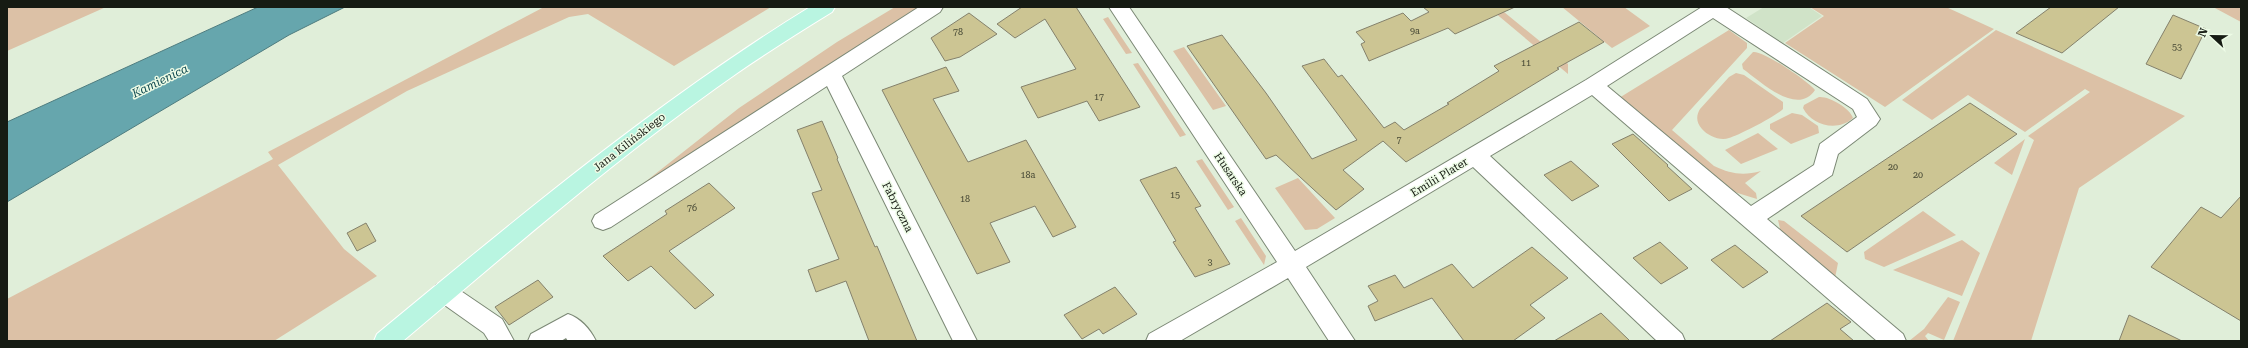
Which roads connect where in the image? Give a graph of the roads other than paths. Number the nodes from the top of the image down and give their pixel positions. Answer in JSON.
{"nodes":[{"id":1,"x":825,"y":7,"type":"edge"},
{"id":2,"x":933,"y":7,"type":"edge"},
{"id":3,"x":1119,"y":7,"type":"edge"},
{"id":4,"x":1715,"y":8,"type":"edge"},
{"id":5,"x":831,"y":74,"type":"junction"},
{"id":6,"x":1593,"y":85,"type":"junction"},
{"id":7,"x":1475,"y":155,"type":"junction"},
{"id":8,"x":1750,"y":219,"type":"junction"},
{"id":9,"x":603,"y":221,"type":"dead end"},
{"id":10,"x":1292,"y":265,"type":"junction"},
{"id":11,"x":444,"y":292,"type":"junction"},
{"id":12,"x":386,"y":341,"type":"edge"},
{"id":13,"x":502,"y":341,"type":"edge"},
{"id":14,"x":540,"y":341,"type":"edge"},
{"id":15,"x":584,"y":341,"type":"edge"},
{"id":16,"x":965,"y":341,"type":"edge"},
{"id":17,"x":1158,"y":341,"type":"edge"},
{"id":18,"x":1343,"y":341,"type":"edge"},
{"id":19,"x":1673,"y":341,"type":"edge"},
{"id":20,"x":1894,"y":341,"type":"edge"}],
"edges":[{"from":1,"to":11,"type":"main road","name":"Jana Kilińskiego"},
{"from":2,"to":5,"type":"street"},
{"from":3,"to":10,"type":"street","name":"Husarska"},
{"from":4,"to":6,"type":"street","name":"Emilii Plater"},
{"from":4,"to":8,"type":"street"},
{"from":5,"to":9,"type":"street"},
{"from":5,"to":16,"type":"street","name":"Fabryczna"},
{"from":6,"to":7,"type":"street","name":"Emilii Plater"},
{"from":6,"to":8,"type":"street"},
{"from":7,"to":10,"type":"street","name":"Emilii Plater"},
{"from":7,"to":19,"type":"street"},
{"from":8,"to":20,"type":"street"},
{"from":10,"to":17,"type":"street","name":"Emilii Plater"},
{"from":10,"to":18,"type":"street","name":"Husarska"},
{"from":11,"to":12,"type":"main road","name":"Jana Kilińskiego"},
{"from":11,"to":13,"type":"street"},
{"from":14,"to":15,"type":"street"}]}
